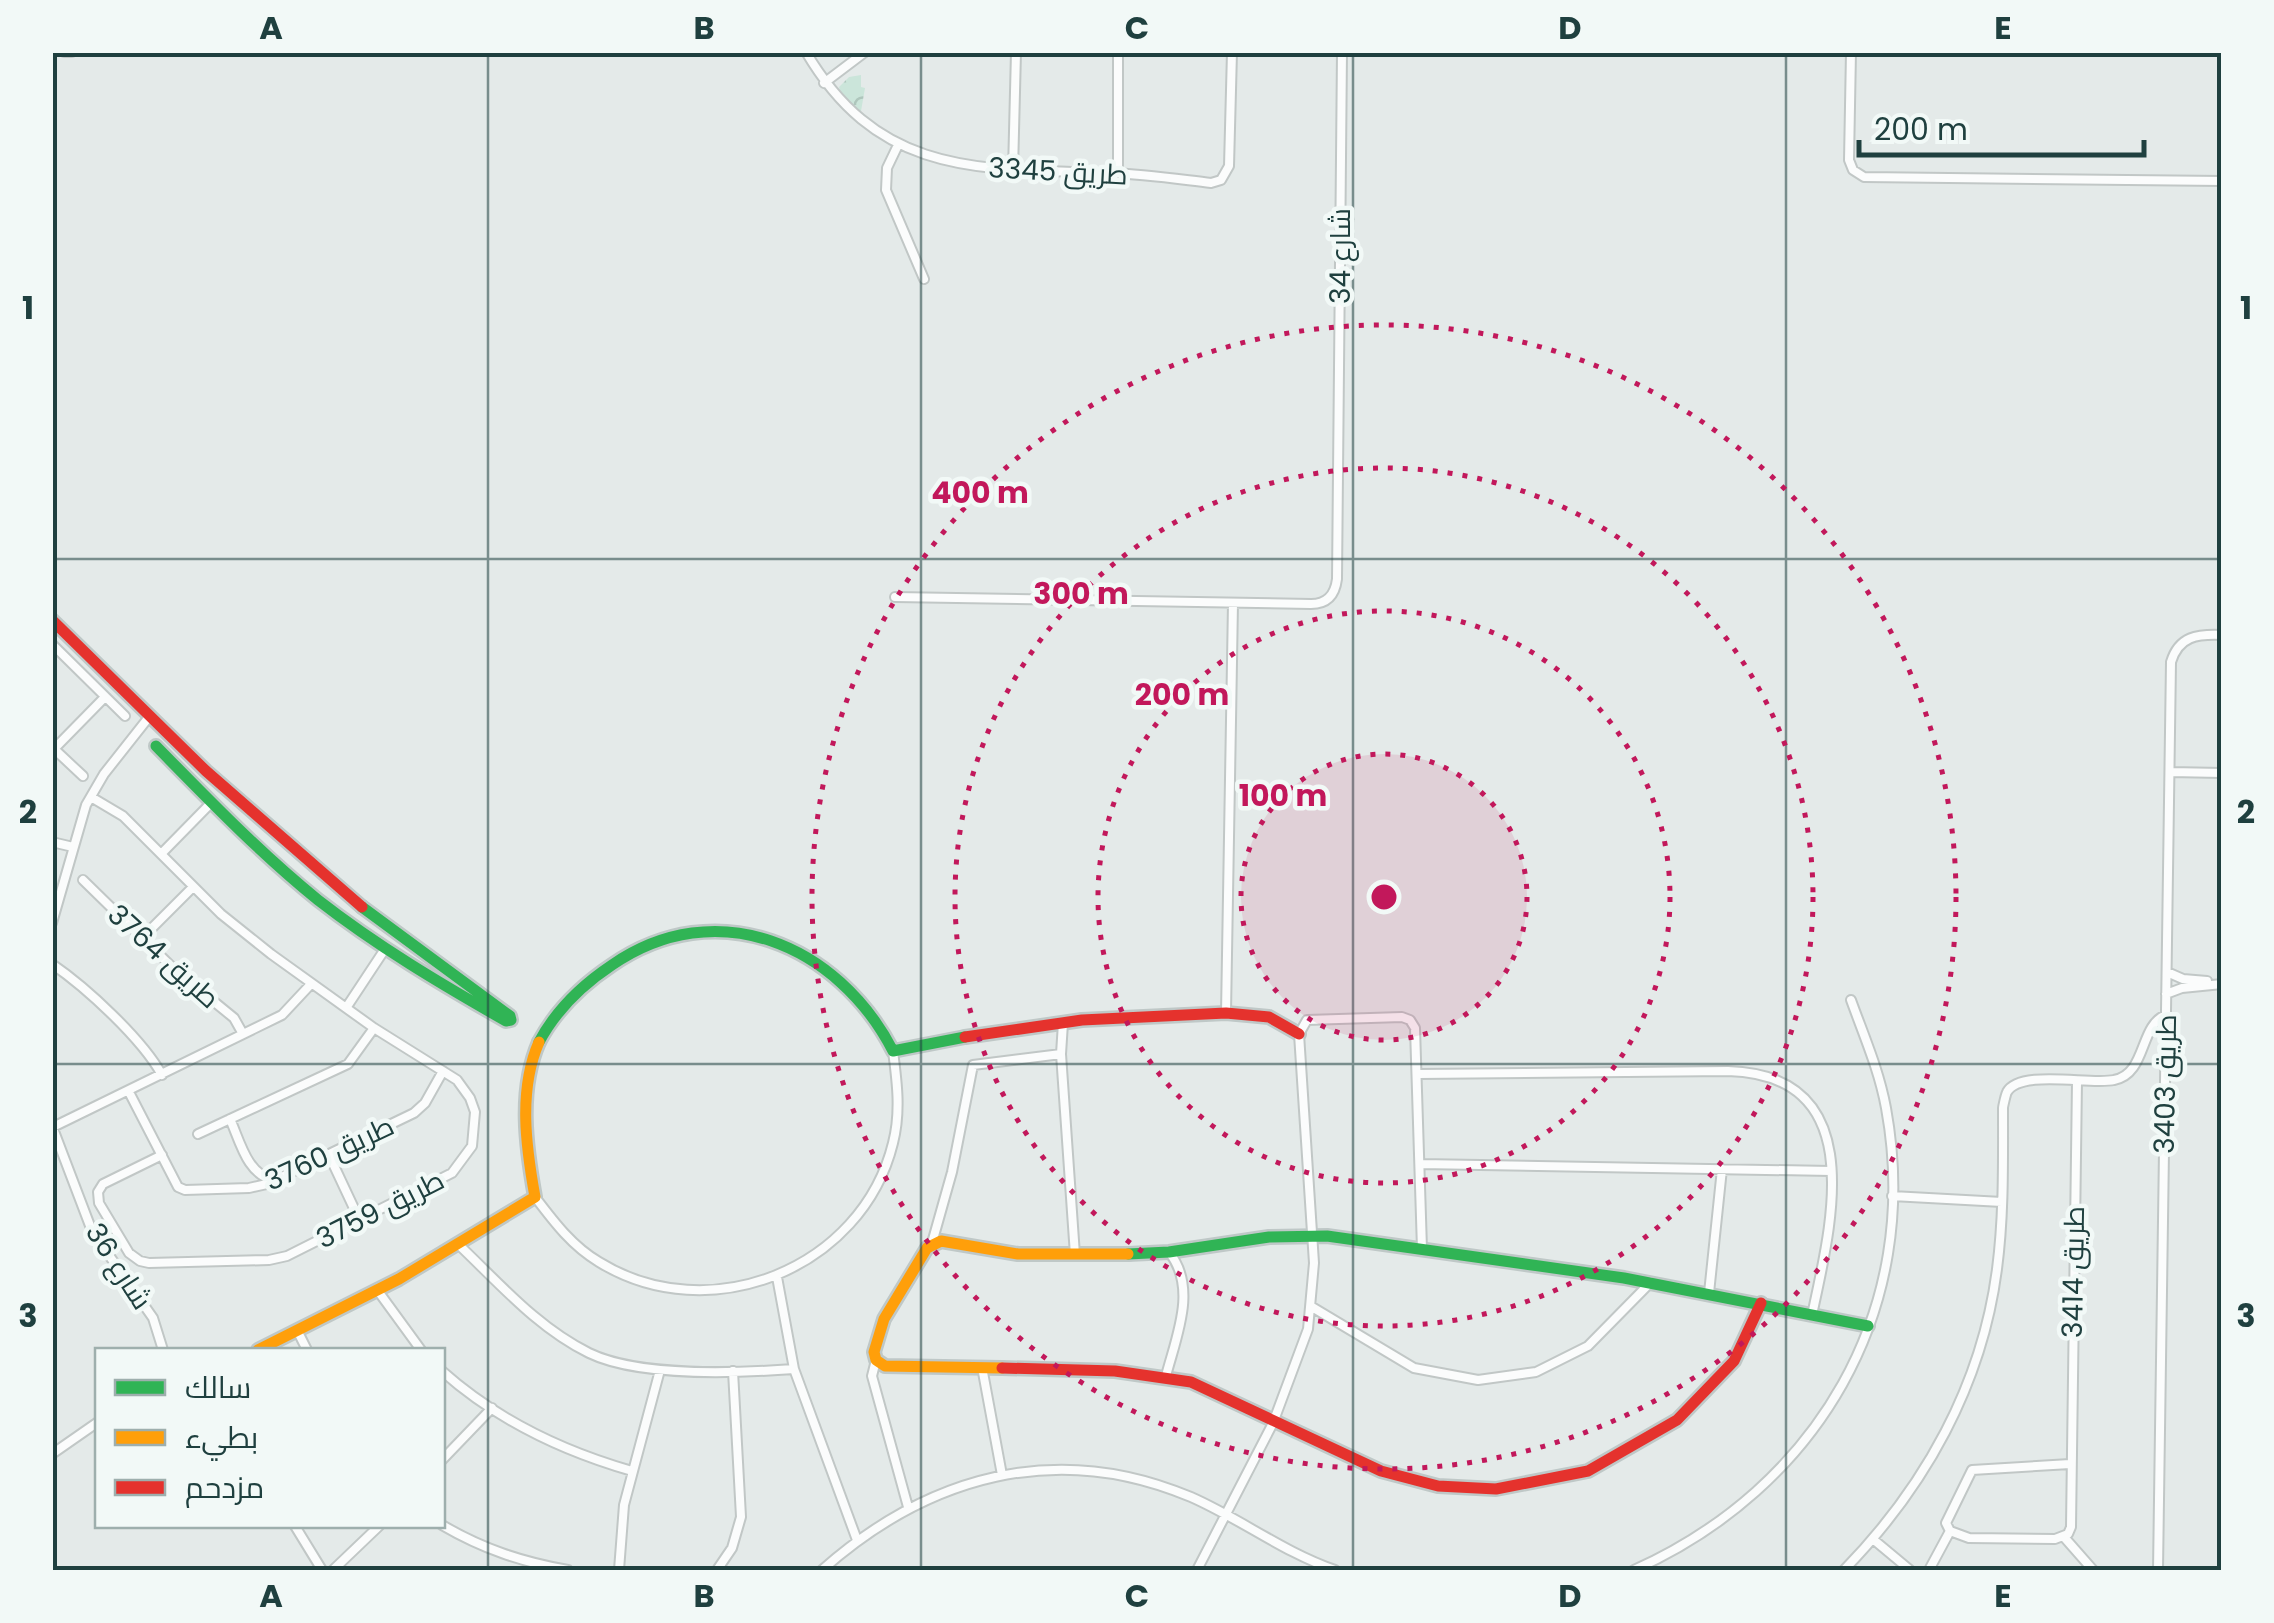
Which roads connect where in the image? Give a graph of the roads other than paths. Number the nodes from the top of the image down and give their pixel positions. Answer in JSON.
{"nodes":[{"id":1,"x":806,"y":52,"type":"edge"},
{"id":2,"x":865,"y":52,"type":"edge"},
{"id":3,"x":1016,"y":52,"type":"edge"},
{"id":4,"x":1118,"y":52,"type":"edge"},
{"id":5,"x":1232,"y":52,"type":"edge"},
{"id":6,"x":1342,"y":52,"type":"edge"},
{"id":7,"x":1850,"y":52,"type":"edge"},
{"id":8,"x":824,"y":83,"type":"junction"},
{"id":9,"x":898,"y":145,"type":"junction"},
{"id":10,"x":1013,"y":172,"type":"junction"},
{"id":11,"x":1118,"y":174,"type":"junction"},
{"id":12,"x":2222,"y":181,"type":"edge"},
{"id":13,"x":924,"y":279,"type":"dead end"},
{"id":14,"x":895,"y":597,"type":"dead end"},
{"id":15,"x":1232,"y":603,"type":"junction"},
{"id":16,"x":52,"y":620,"type":"edge"},
{"id":17,"x":2222,"y":635,"type":"edge"},
{"id":18,"x":52,"y":644,"type":"edge"},
{"id":19,"x":106,"y":697,"type":"junction"},
{"id":20,"x":125,"y":716,"type":"dead end"},
{"id":21,"x":149,"y":718,"type":"junction"},
{"id":22,"x":156,"y":746,"type":"dead end"},
{"id":23,"x":53,"y":748,"type":"edge"},
{"id":24,"x":2170,"y":772,"type":"junction"},
{"id":25,"x":2222,"y":773,"type":"edge"},
{"id":26,"x":84,"y":776,"type":"dead end"},
{"id":27,"x":90,"y":797,"type":"junction"},
{"id":28,"x":211,"y":803,"type":"junction"},
{"id":29,"x":52,"y":842,"type":"edge"},
{"id":30,"x":73,"y":846,"type":"junction"},
{"id":31,"x":161,"y":854,"type":"junction"},
{"id":32,"x":83,"y":880,"type":"dead end"},
{"id":33,"x":193,"y":887,"type":"junction"},
{"id":34,"x":52,"y":924,"type":"edge"},
{"id":35,"x":142,"y":938,"type":"junction"},
{"id":36,"x":386,"y":949,"type":"junction"},
{"id":37,"x":52,"y":964,"type":"edge"},
{"id":38,"x":2167,"y":972,"type":"junction"},
{"id":39,"x":2222,"y":983,"type":"edge"},
{"id":40,"x":312,"y":984,"type":"junction"},
{"id":41,"x":2166,"y":994,"type":"junction"},
{"id":42,"x":1851,"y":1000,"type":"dead end"},
{"id":43,"x":346,"y":1008,"type":"junction"},
{"id":44,"x":1226,"y":1013,"type":"junction"},
{"id":45,"x":2166,"y":1015,"type":"junction"},
{"id":46,"x":1062,"y":1023,"type":"junction"},
{"id":47,"x":374,"y":1028,"type":"junction"},
{"id":48,"x":242,"y":1034,"type":"junction"},
{"id":49,"x":1299,"y":1034,"type":"junction"},
{"id":50,"x":893,"y":1051,"type":"junction"},
{"id":51,"x":1062,"y":1054,"type":"junction"},
{"id":52,"x":443,"y":1071,"type":"junction"},
{"id":53,"x":1418,"y":1074,"type":"junction"},
{"id":54,"x":162,"y":1075,"type":"junction"},
{"id":55,"x":2077,"y":1080,"type":"junction"},
{"id":56,"x":129,"y":1092,"type":"junction"},
{"id":57,"x":230,"y":1119,"type":"junction"},
{"id":58,"x":53,"y":1126,"type":"edge"},
{"id":59,"x":198,"y":1134,"type":"dead end"},
{"id":60,"x":162,"y":1154,"type":"junction"},
{"id":61,"x":329,"y":1155,"type":"junction"},
{"id":62,"x":1420,"y":1164,"type":"junction"},
{"id":63,"x":253,"y":1169,"type":"junction"},
{"id":64,"x":1722,"y":1169,"type":"junction"},
{"id":65,"x":1831,"y":1170,"type":"junction"},
{"id":66,"x":274,"y":1180,"type":"junction"},
{"id":67,"x":244,"y":1188,"type":"junction"},
{"id":68,"x":1892,"y":1196,"type":"junction"},
{"id":69,"x":535,"y":1197,"type":"junction"},
{"id":70,"x":2002,"y":1202,"type":"junction"},
{"id":71,"x":359,"y":1219,"type":"junction"},
{"id":72,"x":1312,"y":1234,"type":"junction"},
{"id":73,"x":932,"y":1243,"type":"junction"},
{"id":74,"x":460,"y":1245,"type":"junction"},
{"id":75,"x":1422,"y":1249,"type":"junction"},
{"id":76,"x":1169,"y":1252,"type":"junction"},
{"id":77,"x":1076,"y":1255,"type":"junction"},
{"id":78,"x":777,"y":1277,"type":"junction"},
{"id":79,"x":1652,"y":1282,"type":"junction"},
{"id":80,"x":378,"y":1292,"type":"junction"},
{"id":81,"x":1709,"y":1293,"type":"junction"},
{"id":82,"x":1761,"y":1303,"type":"junction"},
{"id":83,"x":1312,"y":1307,"type":"junction"},
{"id":84,"x":1812,"y":1315,"type":"junction"},
{"id":85,"x":1868,"y":1326,"type":"junction"},
{"id":86,"x":298,"y":1332,"type":"junction"},
{"id":87,"x":162,"y":1348,"type":"edge"},
{"id":88,"x":262,"y":1348,"type":"edge"},
{"id":89,"x":306,"y":1348,"type":"edge"},
{"id":90,"x":420,"y":1348,"type":"edge"},
{"id":91,"x":876,"y":1360,"type":"junction"},
{"id":92,"x":982,"y":1367,"type":"junction"},
{"id":93,"x":794,"y":1369,"type":"junction"},
{"id":94,"x":660,"y":1370,"type":"junction"},
{"id":95,"x":733,"y":1372,"type":"junction"},
{"id":96,"x":445,"y":1374,"type":"edge"},
{"id":97,"x":1166,"y":1376,"type":"junction"},
{"id":98,"x":492,"y":1408,"type":"junction"},
{"id":99,"x":1274,"y":1422,"type":"junction"},
{"id":100,"x":95,"y":1424,"type":"edge"},
{"id":101,"x":52,"y":1454,"type":"edge"},
{"id":102,"x":445,"y":1457,"type":"edge"},
{"id":103,"x":2070,"y":1464,"type":"junction"},
{"id":104,"x":632,"y":1471,"type":"junction"},
{"id":105,"x":1002,"y":1476,"type":"junction"},
{"id":106,"x":908,"y":1507,"type":"junction"},
{"id":107,"x":1226,"y":1514,"type":"junction"},
{"id":108,"x":296,"y":1528,"type":"edge"},
{"id":109,"x":376,"y":1528,"type":"edge"},
{"id":110,"x":445,"y":1528,"type":"edge"},
{"id":111,"x":1950,"y":1531,"type":"junction"},
{"id":112,"x":2064,"y":1537,"type":"junction"},
{"id":113,"x":858,"y":1540,"type":"junction"},
{"id":114,"x":1874,"y":1540,"type":"junction"},
{"id":115,"x":322,"y":1570,"type":"edge"},
{"id":116,"x":333,"y":1570,"type":"edge"},
{"id":117,"x":568,"y":1570,"type":"edge"},
{"id":118,"x":618,"y":1570,"type":"edge"},
{"id":119,"x":717,"y":1570,"type":"edge"},
{"id":120,"x":822,"y":1570,"type":"edge"},
{"id":121,"x":1198,"y":1570,"type":"edge"},
{"id":122,"x":1335,"y":1570,"type":"edge"},
{"id":123,"x":1634,"y":1570,"type":"edge"},
{"id":124,"x":1844,"y":1570,"type":"edge"},
{"id":125,"x":1910,"y":1570,"type":"edge"},
{"id":126,"x":1929,"y":1570,"type":"edge"},
{"id":127,"x":2093,"y":1570,"type":"edge"},
{"id":128,"x":2158,"y":1570,"type":"edge"}],
"edges":[{"from":1,"to":8,"type":"street","name":"طريق 3345"},
{"from":2,"to":8,"type":"street"},
{"from":3,"to":10,"type":"street"},
{"from":4,"to":11,"type":"street"},
{"from":5,"to":11,"type":"street","name":"طريق 3345"},
{"from":6,"to":15,"type":"street","name":"شارع 34"},
{"from":7,"to":12,"type":"street"},
{"from":8,"to":9,"type":"street","name":"طريق 3345"},
{"from":9,"to":10,"type":"street","name":"طريق 3345"},
{"from":9,"to":13,"type":"street"},
{"from":10,"to":11,"type":"street","name":"طريق 3345"},
{"from":14,"to":15,"type":"street"},
{"from":15,"to":44,"type":"street"},
{"from":16,"to":21,"type":"street"},
{"from":17,"to":24,"type":"street","name":"طريق 3403"},
{"from":18,"to":19,"type":"street"},
{"from":19,"to":20,"type":"street"},
{"from":19,"to":23,"type":"street"},
{"from":21,"to":27,"type":"street"},
{"from":21,"to":36,"type":"street"},
{"from":22,"to":28,"type":"street"},
{"from":23,"to":26,"type":"street"},
{"from":24,"to":25,"type":"street"},
{"from":24,"to":38,"type":"street","name":"طريق 3403"},
{"from":27,"to":30,"type":"street"},
{"from":27,"to":31,"type":"street","name":"طريق 3759"},
{"from":28,"to":31,"type":"street"},
{"from":28,"to":36,"type":"street"},
{"from":29,"to":30,"type":"street"},
{"from":30,"to":34,"type":"street"},
{"from":31,"to":33,"type":"street","name":"طريق 3759"},
{"from":32,"to":35,"type":"street","name":"طريق 3764"},
{"from":33,"to":35,"type":"street"},
{"from":33,"to":40,"type":"street","name":"طريق 3759"},
{"from":35,"to":48,"type":"street","name":"طريق 3764"},
{"from":36,"to":43,"type":"street"},
{"from":37,"to":54,"type":"street"},
{"from":38,"to":39,"type":"street"},
{"from":38,"to":41,"type":"street","name":"طريق 3403"},
{"from":39,"to":41,"type":"street"},
{"from":40,"to":43,"type":"street","name":"طريق 3759"},
{"from":40,"to":48,"type":"street"},
{"from":41,"to":45,"type":"street","name":"طريق 3403"},
{"from":42,"to":68,"type":"street"},
{"from":43,"to":47,"type":"street","name":"طريق 3759"},
{"from":44,"to":46,"type":"street"},
{"from":44,"to":49,"type":"street"},
{"from":45,"to":55,"type":"street"},
{"from":45,"to":128,"type":"street","name":"طريق 3403"},
{"from":46,"to":50,"type":"street"},
{"from":46,"to":51,"type":"street"},
{"from":47,"to":52,"type":"street","name":"طريق 3759"},
{"from":47,"to":57,"type":"street"},
{"from":48,"to":54,"type":"street"},
{"from":49,"to":53,"type":"street"},
{"from":49,"to":72,"type":"street"},
{"from":50,"to":69,"type":"street"},
{"from":50,"to":78,"type":"street"},
{"from":51,"to":73,"type":"street"},
{"from":51,"to":77,"type":"street"},
{"from":52,"to":61,"type":"street","name":"طريق 3760"},
{"from":52,"to":71,"type":"street","name":"طريق 3759"},
{"from":53,"to":62,"type":"street"},
{"from":53,"to":65,"type":"street"},
{"from":54,"to":56,"type":"street"},
{"from":55,"to":70,"type":"street"},
{"from":55,"to":103,"type":"street","name":"طريق 3414"},
{"from":56,"to":58,"type":"street"},
{"from":56,"to":60,"type":"street","name":"طريق 3760"},
{"from":57,"to":59,"type":"street"},
{"from":57,"to":63,"type":"street"},
{"from":58,"to":87,"type":"street","name":"شارع 36"},
{"from":60,"to":67,"type":"street","name":"طريق 3760"},
{"from":60,"to":71,"type":"street","name":"طريق 3759"},
{"from":61,"to":66,"type":"street","name":"طريق 3760"},
{"from":61,"to":71,"type":"street"},
{"from":62,"to":64,"type":"street"},
{"from":62,"to":75,"type":"street"},
{"from":63,"to":66,"type":"street"},
{"from":63,"to":67,"type":"street"},
{"from":64,"to":65,"type":"street"},
{"from":64,"to":81,"type":"street"},
{"from":65,"to":84,"type":"street"},
{"from":66,"to":67,"type":"street","name":"طريق 3760"},
{"from":68,"to":70,"type":"street"},
{"from":68,"to":85,"type":"street"},
{"from":69,"to":74,"type":"street"},
{"from":69,"to":78,"type":"street"},
{"from":70,"to":114,"type":"street"},
{"from":72,"to":75,"type":"street"},
{"from":72,"to":76,"type":"street"},
{"from":72,"to":83,"type":"street"},
{"from":73,"to":77,"type":"street"},
{"from":73,"to":91,"type":"street"},
{"from":74,"to":80,"type":"street"},
{"from":74,"to":94,"type":"street"},
{"from":75,"to":79,"type":"street"},
{"from":76,"to":77,"type":"street"},
{"from":76,"to":97,"type":"street"},
{"from":78,"to":93,"type":"street"},
{"from":79,"to":81,"type":"street"},
{"from":79,"to":83,"type":"street"},
{"from":80,"to":86,"type":"street"},
{"from":80,"to":90,"type":"street"},
{"from":81,"to":82,"type":"street"},
{"from":82,"to":84,"type":"street"},
{"from":82,"to":99,"type":"street"},
{"from":83,"to":99,"type":"street"},
{"from":84,"to":85,"type":"street"},
{"from":85,"to":123,"type":"street"},
{"from":86,"to":88,"type":"street"},
{"from":86,"to":89,"type":"street"},
{"from":91,"to":92,"type":"street"},
{"from":91,"to":106,"type":"street"},
{"from":92,"to":97,"type":"street"},
{"from":92,"to":105,"type":"street"},
{"from":93,"to":95,"type":"street"},
{"from":93,"to":113,"type":"street"},
{"from":94,"to":95,"type":"street"},
{"from":94,"to":104,"type":"street"},
{"from":95,"to":119,"type":"street"},
{"from":96,"to":98,"type":"street"},
{"from":97,"to":99,"type":"street"},
{"from":98,"to":102,"type":"street"},
{"from":98,"to":104,"type":"street"},
{"from":99,"to":107,"type":"street"},
{"from":100,"to":101,"type":"street"},
{"from":103,"to":111,"type":"street"},
{"from":103,"to":112,"type":"street","name":"طريق 3414"},
{"from":104,"to":118,"type":"street"},
{"from":105,"to":106,"type":"street"},
{"from":105,"to":107,"type":"street"},
{"from":106,"to":113,"type":"street"},
{"from":107,"to":121,"type":"street"},
{"from":107,"to":122,"type":"street"},
{"from":108,"to":115,"type":"street"},
{"from":109,"to":116,"type":"street"},
{"from":110,"to":117,"type":"street"},
{"from":111,"to":112,"type":"street"},
{"from":111,"to":126,"type":"street"},
{"from":112,"to":127,"type":"street"},
{"from":113,"to":120,"type":"street"},
{"from":114,"to":124,"type":"street"},
{"from":114,"to":125,"type":"street"}]}
